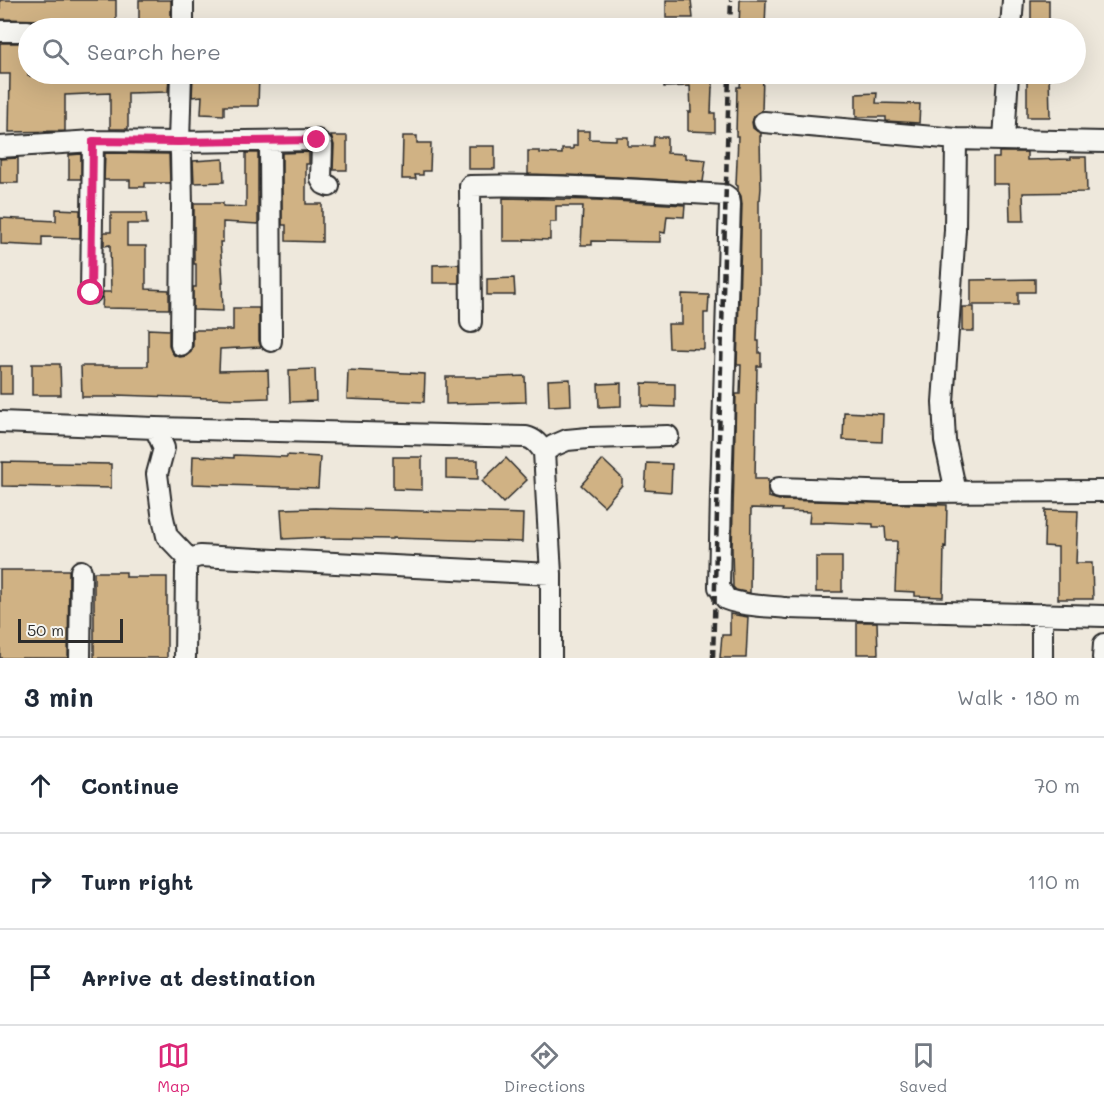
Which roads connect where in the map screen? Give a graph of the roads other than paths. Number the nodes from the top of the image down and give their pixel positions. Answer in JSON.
{"nodes":[{"id":1,"x":183,"y":0,"type":"edge"},
{"id":2,"x":1013,"y":0,"type":"edge"},
{"id":3,"x":183,"y":18,"type":"edge"},
{"id":4,"x":1012,"y":18,"type":"edge"},
{"id":5,"x":0,"y":31,"type":"edge"},
{"id":6,"x":18,"y":31,"type":"edge"},
{"id":7,"x":181,"y":84,"type":"edge"},
{"id":8,"x":1007,"y":84,"type":"edge"},
{"id":9,"x":764,"y":122,"type":"dead end"},
{"id":10,"x":956,"y":139,"type":"junction"},
{"id":11,"x":1004,"y":140,"type":"junction"},
{"id":12,"x":93,"y":141,"type":"junction"},
{"id":13,"x":270,"y":141,"type":"junction"},
{"id":14,"x":179,"y":142,"type":"junction"},
{"id":15,"x":1104,"y":142,"type":"edge"},
{"id":16,"x":0,"y":147,"type":"edge"},
{"id":17,"x":329,"y":186,"type":"dead end"},
{"id":18,"x":91,"y":293,"type":"dead end"},
{"id":19,"x":471,"y":322,"type":"dead end"},
{"id":20,"x":271,"y":341,"type":"dead end"},
{"id":21,"x":181,"y":345,"type":"dead end"},
{"id":22,"x":0,"y":422,"type":"edge"},
{"id":23,"x":155,"y":428,"type":"junction"},
{"id":24,"x":181,"y":429,"type":"junction"},
{"id":25,"x":668,"y":436,"type":"dead end"},
{"id":26,"x":164,"y":448,"type":"junction"},
{"id":27,"x":544,"y":452,"type":"junction"},
{"id":28,"x":779,"y":488,"type":"dead end"},
{"id":29,"x":1104,"y":491,"type":"edge"},
{"id":30,"x":956,"y":492,"type":"junction"},
{"id":31,"x":189,"y":559,"type":"junction"},
{"id":32,"x":81,"y":571,"type":"dead end"},
{"id":33,"x":551,"y":574,"type":"junction"},
{"id":34,"x":1042,"y":614,"type":"junction"},
{"id":35,"x":1104,"y":616,"type":"edge"},
{"id":36,"x":1104,"y":644,"type":"edge"},
{"id":37,"x":81,"y":658,"type":"edge"},
{"id":38,"x":185,"y":658,"type":"edge"},
{"id":39,"x":551,"y":658,"type":"edge"},
{"id":40,"x":1042,"y":658,"type":"edge"},
{"id":41,"x":1103,"y":658,"type":"edge"}],
"edges":[{"from":1,"to":3,"type":"street"},
{"from":2,"to":4,"type":"street"},
{"from":5,"to":6,"type":"street"},
{"from":7,"to":14,"type":"street"},
{"from":8,"to":11,"type":"street"},
{"from":9,"to":10,"type":"street"},
{"from":10,"to":11,"type":"street"},
{"from":10,"to":30,"type":"street"},
{"from":11,"to":15,"type":"street"},
{"from":12,"to":14,"type":"street"},
{"from":12,"to":16,"type":"street"},
{"from":12,"to":18,"type":"street"},
{"from":13,"to":14,"type":"street"},
{"from":13,"to":17,"type":"street"},
{"from":13,"to":20,"type":"street"},
{"from":14,"to":21,"type":"street"},
{"from":19,"to":34,"type":"street"},
{"from":22,"to":23,"type":"street"},
{"from":23,"to":24,"type":"street"},
{"from":23,"to":26,"type":"street"},
{"from":24,"to":26,"type":"street"},
{"from":24,"to":27,"type":"street"},
{"from":25,"to":27,"type":"street"},
{"from":26,"to":31,"type":"street"},
{"from":27,"to":33,"type":"street"},
{"from":28,"to":30,"type":"street"},
{"from":29,"to":30,"type":"street"},
{"from":31,"to":33,"type":"street"},
{"from":31,"to":38,"type":"street"},
{"from":32,"to":37,"type":"street"},
{"from":33,"to":39,"type":"street"},
{"from":34,"to":35,"type":"street"},
{"from":34,"to":40,"type":"street"},
{"from":36,"to":41,"type":"street"}]}
